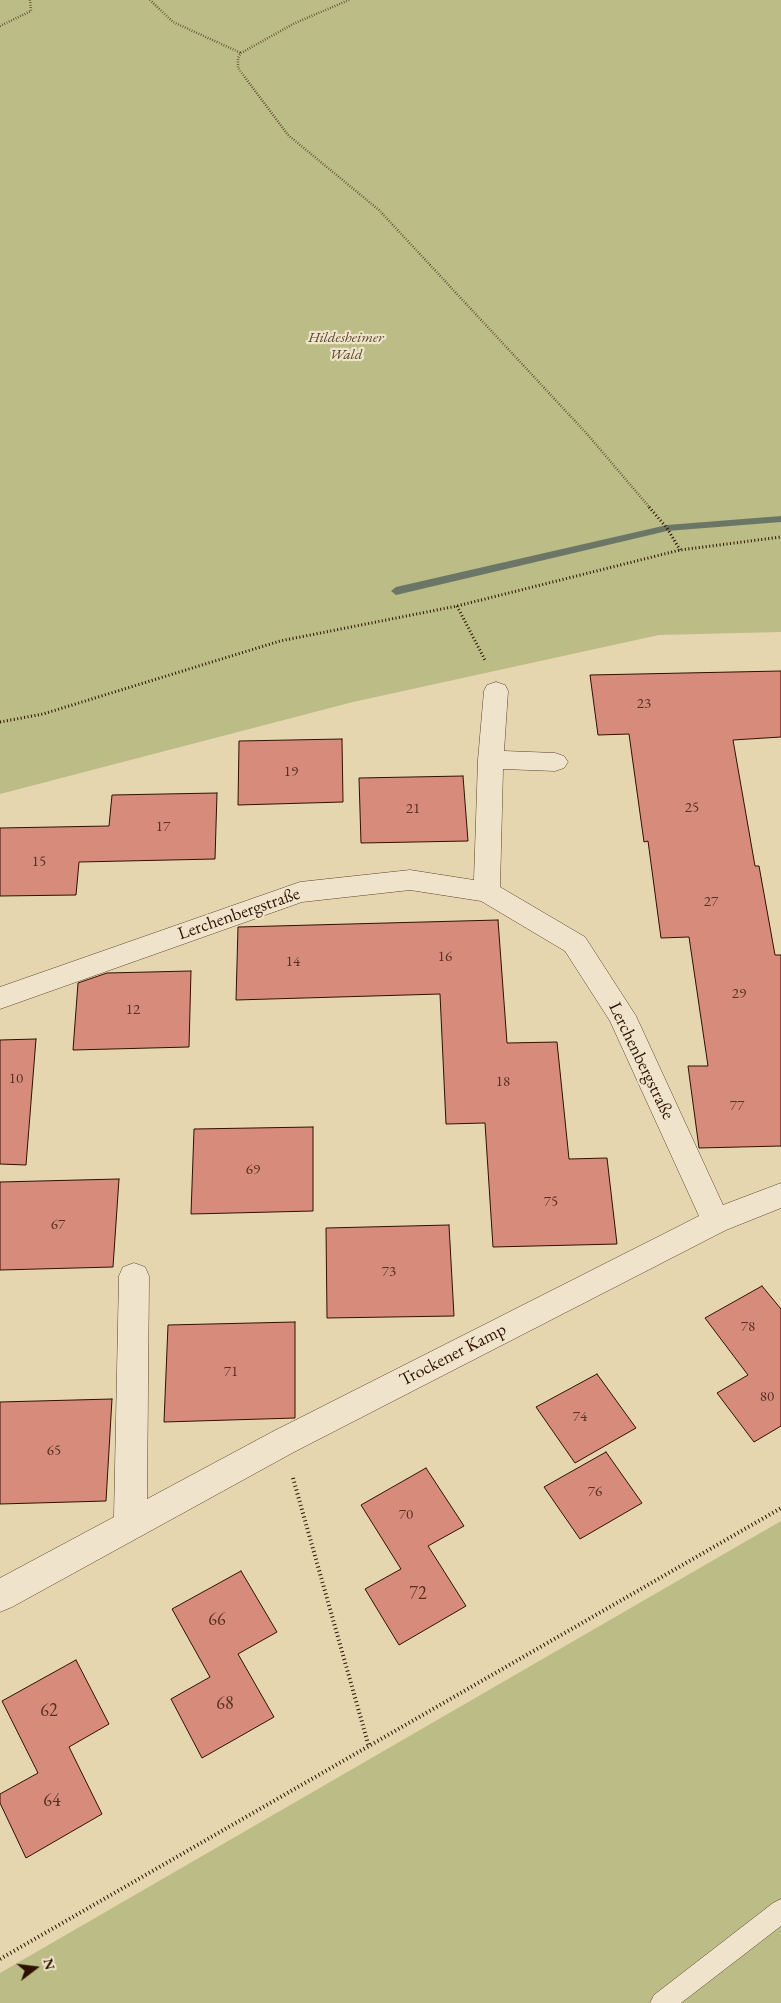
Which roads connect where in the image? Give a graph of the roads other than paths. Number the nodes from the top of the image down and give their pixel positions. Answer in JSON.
{"nodes":[{"id":1,"x":496,"y":691,"type":"road end"},
{"id":2,"x":490,"y":760,"type":"junction"},
{"id":3,"x":555,"y":762,"type":"dead end"},
{"id":4,"x":487,"y":892,"type":"junction"},
{"id":5,"x":0,"y":998,"type":"edge"},
{"id":6,"x":781,"y":1195,"type":"edge"},
{"id":7,"x":716,"y":1221,"type":"junction"},
{"id":8,"x":134,"y":1276,"type":"dead end"},
{"id":9,"x":130,"y":1525,"type":"junction"},
{"id":10,"x":0,"y":1596,"type":"edge"},
{"id":11,"x":781,"y":1911,"type":"edge"},
{"id":12,"x":662,"y":2003,"type":"edge"}],
"edges":[{"from":1,"to":2,"type":"street"},
{"from":2,"to":3,"type":"street"},
{"from":2,"to":4,"type":"street"},
{"from":4,"to":5,"type":"street","name":"Lerchenbergstraße"},
{"from":4,"to":7,"type":"street","name":"Lerchenbergstraße"},
{"from":6,"to":7,"type":"street","name":"Trockener Kamp"},
{"from":7,"to":9,"type":"street","name":"Trockener Kamp"},
{"from":8,"to":9,"type":"street"},
{"from":9,"to":10,"type":"street","name":"Trockener Kamp"},
{"from":11,"to":12,"type":"lane"}]}
